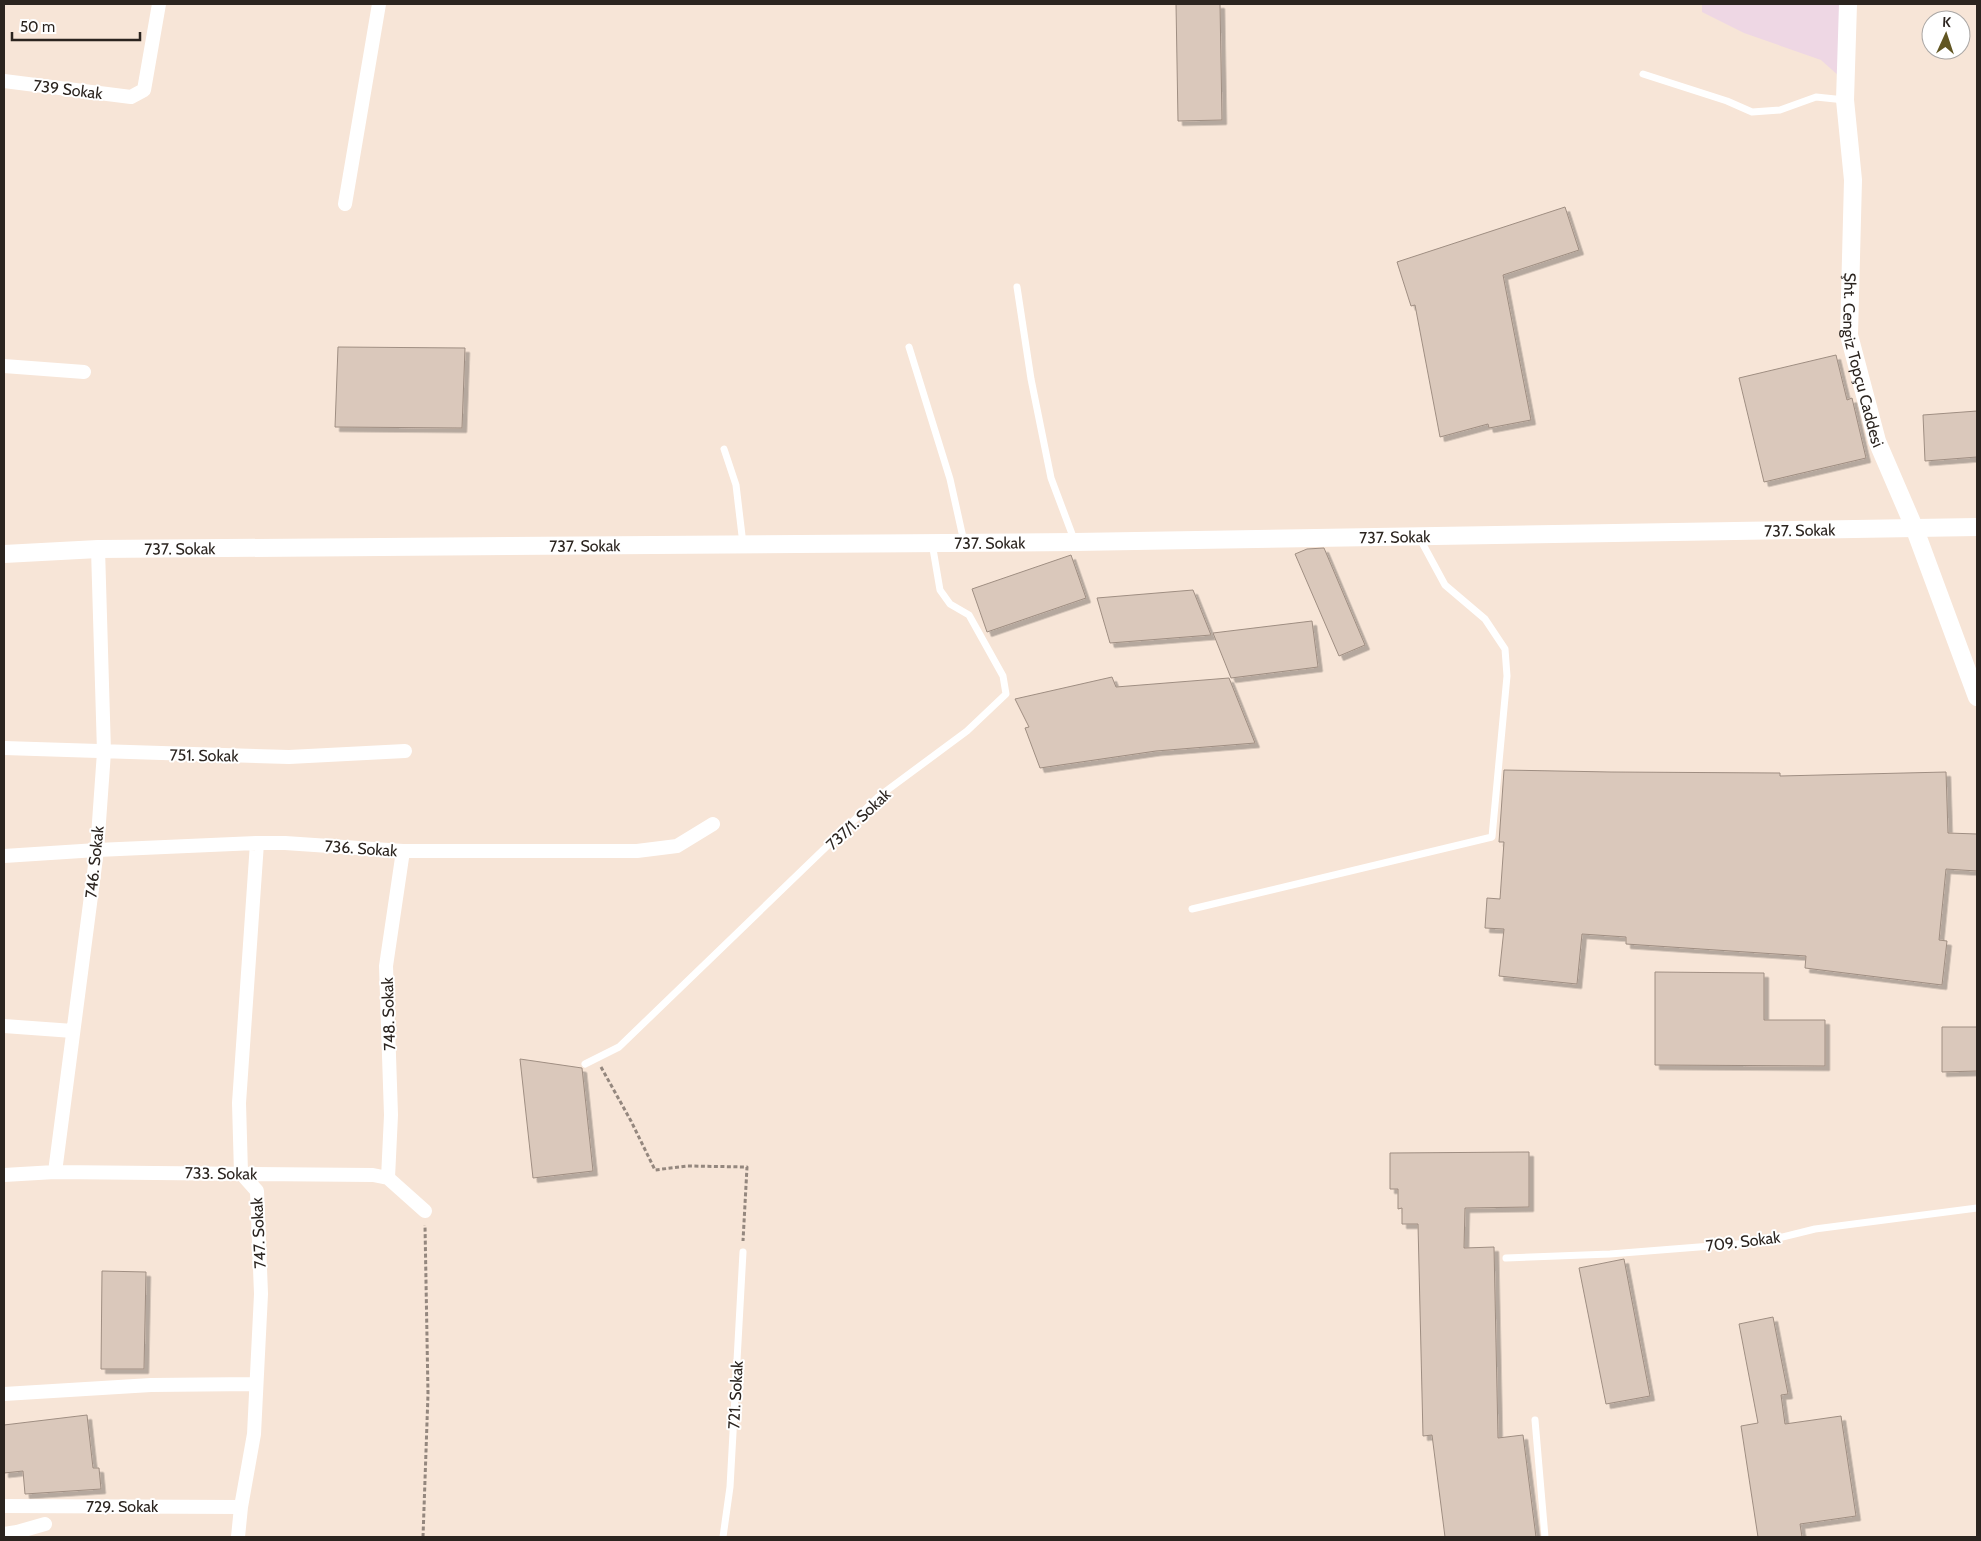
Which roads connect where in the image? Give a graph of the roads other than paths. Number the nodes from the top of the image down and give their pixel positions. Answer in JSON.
{"nodes":[{"id":1,"x":159,"y":4,"type":"edge"},
{"id":2,"x":379,"y":4,"type":"edge"},
{"id":3,"x":1848,"y":4,"type":"edge"},
{"id":4,"x":1643,"y":74,"type":"dead end"},
{"id":5,"x":4,"y":80,"type":"edge"},
{"id":6,"x":1845,"y":100,"type":"junction"},
{"id":7,"x":345,"y":204,"type":"dead end"},
{"id":8,"x":1017,"y":287,"type":"dead end"},
{"id":9,"x":909,"y":347,"type":"dead end"},
{"id":10,"x":4,"y":366,"type":"edge"},
{"id":11,"x":84,"y":372,"type":"dead end"},
{"id":12,"x":724,"y":449,"type":"dead end"},
{"id":13,"x":1914,"y":527,"type":"junction"},
{"id":14,"x":1977,"y":527,"type":"edge"},
{"id":15,"x":1419,"y":537,"type":"junction"},
{"id":16,"x":1075,"y":542,"type":"junction"},
{"id":17,"x":932,"y":543,"type":"junction"},
{"id":18,"x":964,"y":543,"type":"junction"},
{"id":19,"x":743,"y":544,"type":"junction"},
{"id":20,"x":98,"y":549,"type":"junction"},
{"id":21,"x":4,"y":554,"type":"edge"},
{"id":22,"x":1977,"y":696,"type":"edge"},
{"id":23,"x":4,"y":748,"type":"edge"},
{"id":24,"x":405,"y":751,"type":"dead end"},
{"id":25,"x":104,"y":752,"type":"junction"},
{"id":26,"x":714,"y":824,"type":"dead end"},
{"id":27,"x":257,"y":843,"type":"junction"},
{"id":28,"x":97,"y":850,"type":"junction"},
{"id":29,"x":403,"y":851,"type":"junction"},
{"id":30,"x":4,"y":856,"type":"edge"},
{"id":31,"x":1192,"y":910,"type":"dead end"},
{"id":32,"x":4,"y":1026,"type":"edge"},
{"id":33,"x":73,"y":1031,"type":"junction"},
{"id":34,"x":585,"y":1064,"type":"dead end"},
{"id":35,"x":55,"y":1172,"type":"junction"},
{"id":36,"x":241,"y":1173,"type":"junction"},
{"id":37,"x":4,"y":1175,"type":"edge"},
{"id":38,"x":388,"y":1178,"type":"junction"},
{"id":39,"x":1977,"y":1208,"type":"edge"},
{"id":40,"x":425,"y":1211,"type":"road end"},
{"id":41,"x":743,"y":1252,"type":"road end"},
{"id":42,"x":1506,"y":1258,"type":"dead end"},
{"id":43,"x":256,"y":1384,"type":"junction"},
{"id":44,"x":4,"y":1394,"type":"edge"},
{"id":45,"x":1535,"y":1420,"type":"dead end"},
{"id":46,"x":4,"y":1506,"type":"edge"},
{"id":47,"x":45,"y":1506,"type":"junction"},
{"id":48,"x":241,"y":1506,"type":"junction"},
{"id":49,"x":45,"y":1531,"type":"edge"},
{"id":50,"x":4,"y":1534,"type":"edge"},
{"id":51,"x":238,"y":1537,"type":"edge"},
{"id":52,"x":723,"y":1537,"type":"edge"},
{"id":53,"x":1545,"y":1537,"type":"edge"}],
"edges":[{"from":1,"to":5,"type":"street","name":"739 Sokak"},
{"from":2,"to":7,"type":"street"},
{"from":3,"to":6,"type":"street","name":"Şht. Cengiz Topçu Caddesi"},
{"from":4,"to":6,"type":"lane"},
{"from":6,"to":13,"type":"street","name":"Şht. Cengiz Topçu Caddesi"},
{"from":8,"to":16,"type":"lane"},
{"from":9,"to":18,"type":"lane"},
{"from":10,"to":11,"type":"street"},
{"from":12,"to":19,"type":"lane"},
{"from":13,"to":14,"type":"street","name":"737. Sokak"},
{"from":13,"to":15,"type":"street","name":"737. Sokak"},
{"from":13,"to":22,"type":"street","name":"Şht. Cengiz Topçu Caddesi"},
{"from":15,"to":16,"type":"street","name":"737. Sokak"},
{"from":15,"to":31,"type":"lane"},
{"from":16,"to":18,"type":"street","name":"737. Sokak"},
{"from":17,"to":18,"type":"street","name":"737. Sokak"},
{"from":17,"to":19,"type":"street","name":"737. Sokak"},
{"from":17,"to":34,"type":"lane","name":"737/1. Sokak"},
{"from":19,"to":20,"type":"street","name":"737. Sokak"},
{"from":20,"to":21,"type":"street","name":"737. Sokak"},
{"from":20,"to":25,"type":"street","name":"746. Sokak"},
{"from":23,"to":25,"type":"street","name":"751. Sokak"},
{"from":24,"to":25,"type":"street","name":"751. Sokak"},
{"from":25,"to":28,"type":"street","name":"746. Sokak"},
{"from":26,"to":29,"type":"street","name":"736. Sokak"},
{"from":27,"to":28,"type":"street","name":"736. Sokak"},
{"from":27,"to":29,"type":"street","name":"736. Sokak"},
{"from":27,"to":36,"type":"street"},
{"from":28,"to":30,"type":"street","name":"736. Sokak"},
{"from":28,"to":33,"type":"street","name":"746. Sokak"},
{"from":29,"to":38,"type":"street","name":"748. Sokak"},
{"from":32,"to":33,"type":"street"},
{"from":33,"to":35,"type":"street","name":"746. Sokak"},
{"from":35,"to":36,"type":"street","name":"733. Sokak"},
{"from":35,"to":37,"type":"street","name":"733. Sokak"},
{"from":36,"to":38,"type":"street","name":"733. Sokak"},
{"from":36,"to":43,"type":"street","name":"747. Sokak"},
{"from":38,"to":40,"type":"street"},
{"from":39,"to":42,"type":"lane","name":"709. Sokak"},
{"from":41,"to":52,"type":"lane","name":"721. Sokak"},
{"from":43,"to":44,"type":"street"},
{"from":43,"to":48,"type":"street","name":"747. Sokak"},
{"from":45,"to":53,"type":"lane"},
{"from":46,"to":47,"type":"street","name":"729. Sokak"},
{"from":47,"to":48,"type":"street","name":"729. Sokak"},
{"from":47,"to":49,"type":"street"},
{"from":48,"to":51,"type":"street","name":"747. Sokak"},
{"from":49,"to":50,"type":"street"}]}
